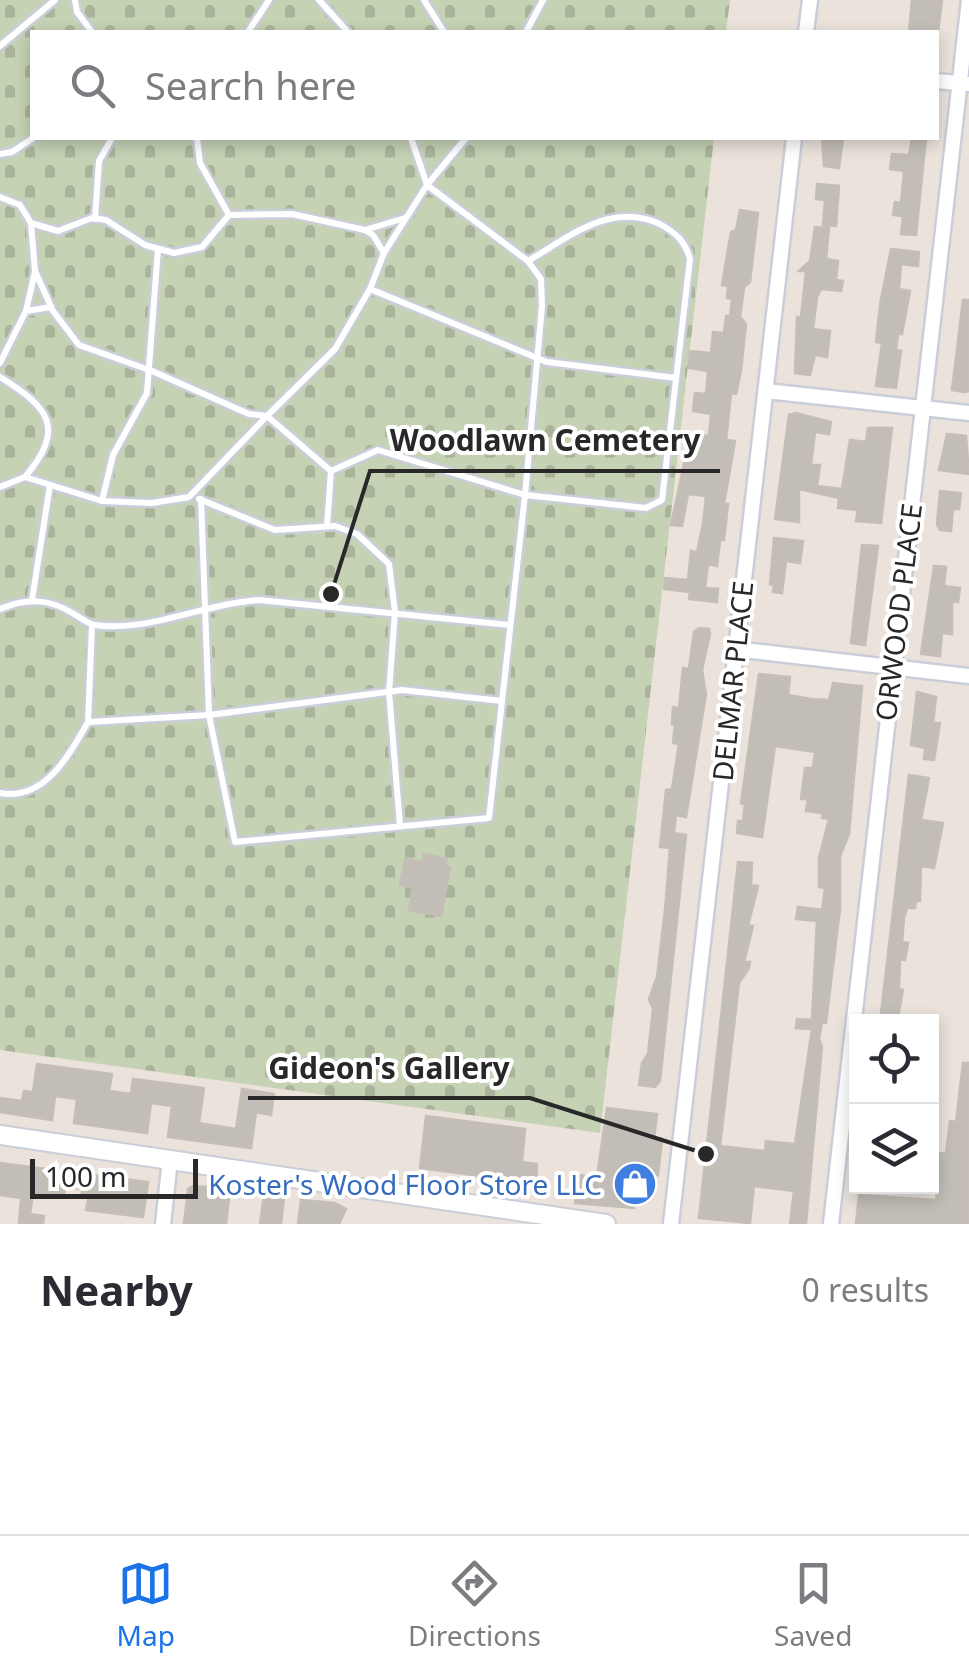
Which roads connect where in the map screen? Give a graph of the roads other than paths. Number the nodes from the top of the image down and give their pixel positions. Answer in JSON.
{"nodes":[{"id":1,"x":55,"y":0,"type":"edge"},
{"id":2,"x":75,"y":0,"type":"edge"},
{"id":3,"x":268,"y":0,"type":"edge"},
{"id":4,"x":319,"y":0,"type":"edge"},
{"id":5,"x":424,"y":0,"type":"edge"},
{"id":6,"x":543,"y":0,"type":"edge"},
{"id":7,"x":810,"y":0,"type":"edge"},
{"id":8,"x":969,"y":0,"type":"edge"},
{"id":9,"x":91,"y":30,"type":"edge"},
{"id":10,"x":251,"y":30,"type":"edge"},
{"id":11,"x":346,"y":30,"type":"edge"},
{"id":12,"x":443,"y":30,"type":"edge"},
{"id":13,"x":527,"y":30,"type":"edge"},
{"id":14,"x":806,"y":30,"type":"edge"},
{"id":15,"x":0,"y":46,"type":"edge"},
{"id":16,"x":939,"y":81,"type":"edge"},
{"id":17,"x":964,"y":84,"type":"edge"},
{"id":18,"x":30,"y":140,"type":"edge"},
{"id":19,"x":111,"y":140,"type":"edge"},
{"id":20,"x":198,"y":140,"type":"edge"},
{"id":21,"x":413,"y":140,"type":"edge"},
{"id":22,"x":464,"y":140,"type":"edge"},
{"id":23,"x":794,"y":140,"type":"edge"},
{"id":24,"x":0,"y":154,"type":"edge"},
{"id":25,"x":428,"y":185,"type":"junction"},
{"id":26,"x":0,"y":197,"type":"edge"},
{"id":27,"x":229,"y":214,"type":"junction"},
{"id":28,"x":406,"y":218,"type":"junction"},
{"id":29,"x":95,"y":219,"type":"junction"},
{"id":30,"x":32,"y":222,"type":"junction"},
{"id":31,"x":364,"y":230,"type":"junction"},
{"id":32,"x":158,"y":249,"type":"junction"},
{"id":33,"x":384,"y":253,"type":"junction"},
{"id":34,"x":528,"y":260,"type":"junction"},
{"id":35,"x":35,"y":271,"type":"junction"},
{"id":36,"x":370,"y":289,"type":"junction"},
{"id":37,"x":51,"y":307,"type":"junction"},
{"id":38,"x":26,"y":311,"type":"junction"},
{"id":39,"x":539,"y":356,"type":"junction"},
{"id":40,"x":0,"y":363,"type":"edge"},
{"id":41,"x":152,"y":370,"type":"junction"},
{"id":42,"x":0,"y":377,"type":"edge"},
{"id":43,"x":676,"y":378,"type":"junction"},
{"id":44,"x":766,"y":390,"type":"junction"},
{"id":45,"x":922,"y":408,"type":"junction"},
{"id":46,"x":969,"y":413,"type":"edge"},
{"id":47,"x":267,"y":416,"type":"junction"},
{"id":48,"x":331,"y":471,"type":"junction"},
{"id":49,"x":26,"y":477,"type":"junction"},
{"id":50,"x":50,"y":485,"type":"junction"},
{"id":51,"x":0,"y":487,"type":"edge"},
{"id":52,"x":524,"y":495,"type":"junction"},
{"id":53,"x":188,"y":497,"type":"junction"},
{"id":54,"x":201,"y":499,"type":"junction"},
{"id":55,"x":102,"y":501,"type":"junction"},
{"id":56,"x":328,"y":526,"type":"junction"},
{"id":57,"x":32,"y":600,"type":"junction"},
{"id":58,"x":203,"y":607,"type":"junction"},
{"id":59,"x":0,"y":609,"type":"edge"},
{"id":60,"x":395,"y":612,"type":"junction"},
{"id":61,"x":92,"y":625,"type":"junction"},
{"id":62,"x":510,"y":626,"type":"junction"},
{"id":63,"x":736,"y":649,"type":"junction"},
{"id":64,"x":892,"y":667,"type":"junction"},
{"id":65,"x":969,"y":676,"type":"edge"},
{"id":66,"x":389,"y":692,"type":"junction"},
{"id":67,"x":502,"y":701,"type":"junction"},
{"id":68,"x":208,"y":715,"type":"junction"},
{"id":69,"x":88,"y":722,"type":"junction"},
{"id":70,"x":0,"y":793,"type":"edge"},
{"id":71,"x":400,"y":826,"type":"junction"},
{"id":72,"x":0,"y":1135,"type":"edge"},
{"id":73,"x":170,"y":1160,"type":"junction"},
{"id":74,"x":516,"y":1218,"type":"edge"},
{"id":75,"x":544,"y":1220,"type":"edge"},
{"id":76,"x":598,"y":1223,"type":"edge"},
{"id":77,"x":163,"y":1224,"type":"edge"},
{"id":78,"x":671,"y":1224,"type":"edge"},
{"id":79,"x":832,"y":1224,"type":"edge"}],
"edges":[{"from":1,"to":15,"type":"lane"},
{"from":2,"to":9,"type":"lane"},
{"from":3,"to":10,"type":"lane"},
{"from":4,"to":11,"type":"lane"},
{"from":5,"to":12,"type":"lane"},
{"from":6,"to":13,"type":"lane"},
{"from":7,"to":14,"type":"street"},
{"from":8,"to":17,"type":"street","name":"ORWOOD PLACE"},
{"from":16,"to":17,"type":"street"},
{"from":17,"to":45,"type":"street","name":"ORWOOD PLACE"},
{"from":18,"to":24,"type":"lane"},
{"from":19,"to":29,"type":"lane"},
{"from":20,"to":27,"type":"lane"},
{"from":21,"to":25,"type":"lane"},
{"from":22,"to":25,"type":"lane"},
{"from":23,"to":44,"type":"street","name":"DELMAR PLACE"},
{"from":25,"to":28,"type":"lane"},
{"from":25,"to":34,"type":"lane"},
{"from":26,"to":30,"type":"lane"},
{"from":27,"to":31,"type":"lane"},
{"from":27,"to":32,"type":"lane"},
{"from":28,"to":31,"type":"lane"},
{"from":28,"to":33,"type":"lane"},
{"from":29,"to":30,"type":"lane"},
{"from":29,"to":32,"type":"lane"},
{"from":30,"to":35,"type":"lane"},
{"from":31,"to":33,"type":"lane"},
{"from":32,"to":41,"type":"lane"},
{"from":33,"to":36,"type":"lane"},
{"from":34,"to":39,"type":"lane"},
{"from":34,"to":43,"type":"lane"},
{"from":35,"to":37,"type":"lane"},
{"from":35,"to":38,"type":"lane"},
{"from":36,"to":39,"type":"lane"},
{"from":36,"to":47,"type":"lane"},
{"from":37,"to":38,"type":"lane"},
{"from":37,"to":41,"type":"lane"},
{"from":38,"to":40,"type":"lane"},
{"from":39,"to":43,"type":"lane"},
{"from":39,"to":52,"type":"lane"},
{"from":41,"to":47,"type":"lane"},
{"from":41,"to":55,"type":"lane"},
{"from":42,"to":49,"type":"lane"},
{"from":43,"to":52,"type":"lane"},
{"from":44,"to":45,"type":"street"},
{"from":44,"to":63,"type":"street","name":"DELMAR PLACE"},
{"from":45,"to":46,"type":"street"},
{"from":45,"to":64,"type":"street","name":"ORWOOD PLACE"},
{"from":47,"to":48,"type":"lane"},
{"from":47,"to":53,"type":"lane"},
{"from":48,"to":52,"type":"lane"},
{"from":48,"to":56,"type":"lane"},
{"from":49,"to":50,"type":"lane"},
{"from":49,"to":51,"type":"lane"},
{"from":50,"to":55,"type":"lane"},
{"from":50,"to":57,"type":"lane"},
{"from":52,"to":62,"type":"lane"},
{"from":53,"to":54,"type":"lane"},
{"from":53,"to":55,"type":"lane"},
{"from":54,"to":56,"type":"lane"},
{"from":54,"to":58,"type":"lane"},
{"from":56,"to":60,"type":"lane"},
{"from":57,"to":59,"type":"lane"},
{"from":57,"to":61,"type":"lane"},
{"from":58,"to":60,"type":"lane"},
{"from":58,"to":61,"type":"lane"},
{"from":58,"to":68,"type":"lane"},
{"from":60,"to":62,"type":"lane"},
{"from":60,"to":66,"type":"lane"},
{"from":61,"to":69,"type":"lane"},
{"from":62,"to":67,"type":"lane"},
{"from":63,"to":64,"type":"street"},
{"from":63,"to":78,"type":"street","name":"DELMAR PLACE"},
{"from":64,"to":65,"type":"street"},
{"from":64,"to":79,"type":"street","name":"ORWOOD PLACE"},
{"from":66,"to":67,"type":"lane"},
{"from":66,"to":68,"type":"lane"},
{"from":66,"to":71,"type":"lane"},
{"from":67,"to":71,"type":"lane"},
{"from":68,"to":69,"type":"lane"},
{"from":68,"to":71,"type":"lane"},
{"from":69,"to":70,"type":"lane"},
{"from":72,"to":73,"type":"street"},
{"from":73,"to":74,"type":"street"},
{"from":73,"to":77,"type":"street"},
{"from":74,"to":75,"type":"street"},
{"from":75,"to":76,"type":"street"}]}
